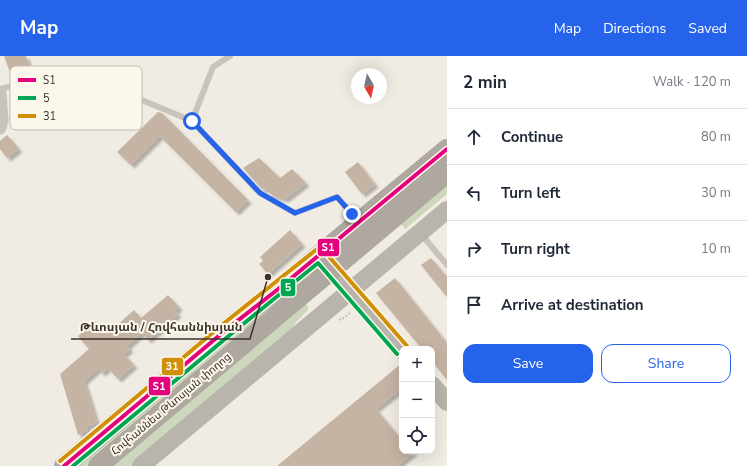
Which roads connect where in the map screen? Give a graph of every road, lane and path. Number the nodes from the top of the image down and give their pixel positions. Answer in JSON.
{"nodes":[{"id":1,"x":230,"y":56,"type":"edge"},
{"id":2,"x":10,"y":87,"type":"edge"},
{"id":3,"x":0,"y":90,"type":"edge"},
{"id":4,"x":0,"y":93,"type":"edge"},
{"id":5,"x":142,"y":100,"type":"edge"},
{"id":6,"x":192,"y":121,"type":"junction"},
{"id":7,"x":0,"y":128,"type":"edge"},
{"id":8,"x":447,"y":149,"type":"edge"},
{"id":9,"x":447,"y":173,"type":"edge"},
{"id":10,"x":447,"y":210,"type":"edge"},
{"id":11,"x":359,"y":222,"type":"junction"},
{"id":12,"x":420,"y":233,"type":"junction"},
{"id":13,"x":325,"y":262,"type":"junction"},
{"id":14,"x":447,"y":265,"type":"edge"},
{"id":15,"x":351,"y":291,"type":"junction"},
{"id":16,"x":399,"y":347,"type":"edge"},
{"id":17,"x":435,"y":388,"type":"edge"},
{"id":18,"x":447,"y":402,"type":"edge"},
{"id":19,"x":64,"y":466,"type":"edge"},
{"id":20,"x":98,"y":466,"type":"edge"},
{"id":21,"x":141,"y":466,"type":"edge"}],
"edges":[{"from":1,"to":6,"type":"lane"},
{"from":2,"to":3,"type":"lane"},
{"from":4,"to":7,"type":"street"},
{"from":5,"to":6,"type":"lane"},
{"from":6,"to":11,"type":"lane"},
{"from":8,"to":11,"type":"main road","name":"Հովհաննես Թևոսյան փողոց"},
{"from":9,"to":13,"type":"main road","name":"Հովհաննես Թևոսյան փողոց"},
{"from":10,"to":12,"type":"street"},
{"from":11,"to":13,"type":"main road","name":"Հովհաննես Թևոսյան փողոց"},
{"from":12,"to":14,"type":"lane"},
{"from":12,"to":15,"type":"street"},
{"from":13,"to":15,"type":"street"},
{"from":13,"to":19,"type":"main road","name":"Հովհաննես Թևոսյան փողոց"},
{"from":13,"to":20,"type":"main road","name":"Հովհաննես Թևոսյան փողոց"},
{"from":15,"to":16,"type":"street"},
{"from":15,"to":21,"type":"street"},
{"from":17,"to":18,"type":"street"}]}
